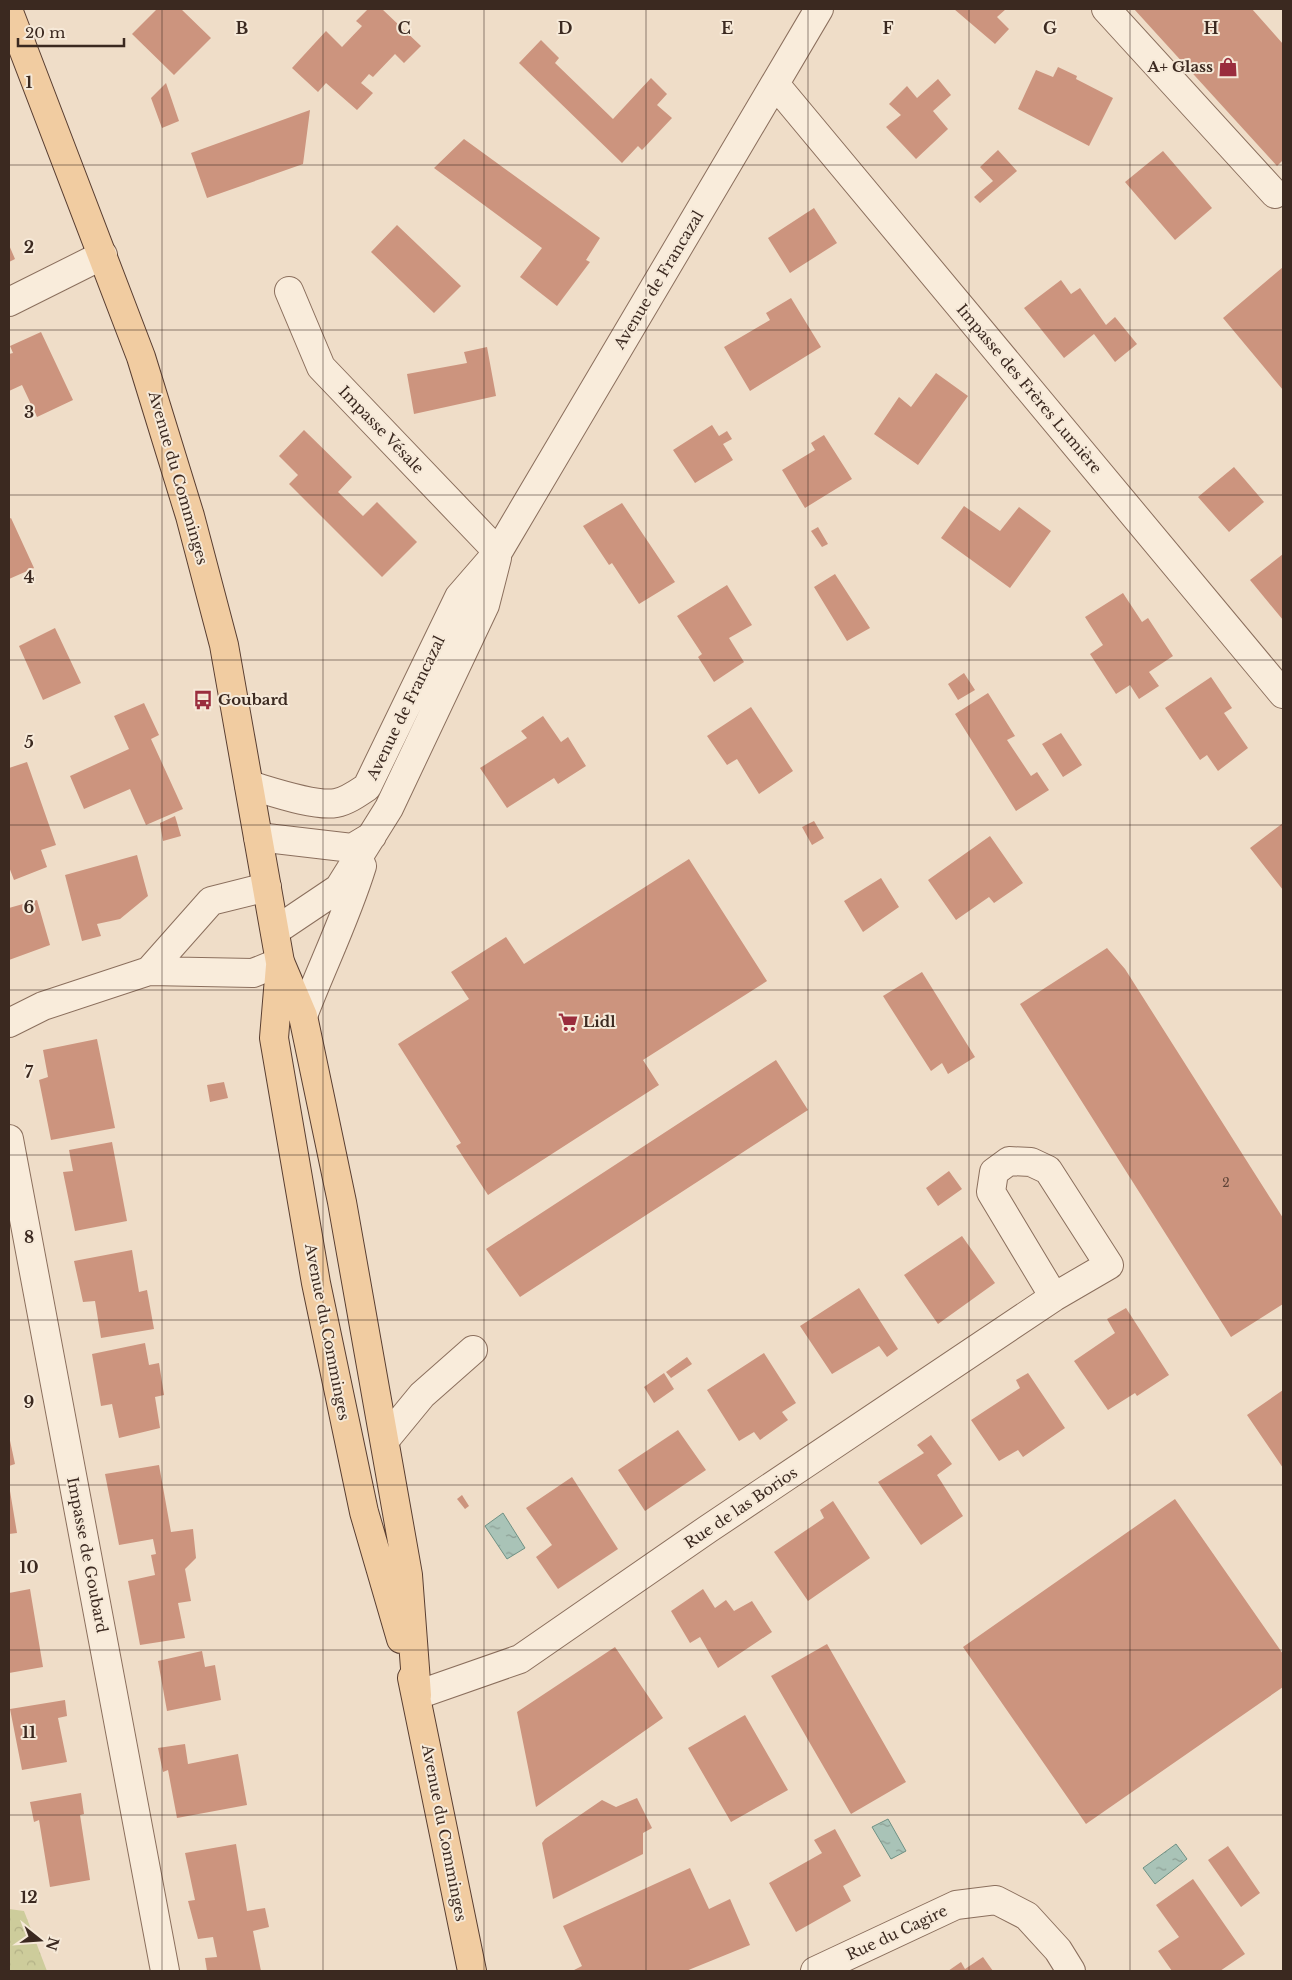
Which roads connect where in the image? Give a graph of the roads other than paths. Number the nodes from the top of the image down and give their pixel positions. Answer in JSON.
{"nodes":[{"id":1,"x":820,"y":9,"type":"edge"},
{"id":2,"x":1106,"y":9,"type":"edge"},
{"id":3,"x":9,"y":12,"type":"edge"},
{"id":4,"x":775,"y":84,"type":"junction"},
{"id":5,"x":1275,"y":194,"type":"dead end"},
{"id":6,"x":103,"y":255,"type":"junction"},
{"id":7,"x":289,"y":291,"type":"dead end"},
{"id":8,"x":9,"y":302,"type":"edge"},
{"id":9,"x":498,"y":552,"type":"junction"},
{"id":10,"x":1283,"y":694,"type":"edge"},
{"id":11,"x":249,"y":785,"type":"junction"},
{"id":12,"x":372,"y":836,"type":"junction"},
{"id":13,"x":258,"y":837,"type":"junction"},
{"id":14,"x":267,"y":887,"type":"junction"},
{"id":15,"x":274,"y":931,"type":"junction"},
{"id":16,"x":280,"y":962,"type":"junction"},
{"id":17,"x":149,"y":971,"type":"junction"},
{"id":18,"x":303,"y":1016,"type":"junction"},
{"id":19,"x":9,"y":1023,"type":"edge"},
{"id":20,"x":9,"y":1139,"type":"edge"},
{"id":21,"x":1054,"y":1298,"type":"junction"},
{"id":22,"x":473,"y":1350,"type":"dead end"},
{"id":23,"x":385,"y":1440,"type":"junction"},
{"id":24,"x":417,"y":1695,"type":"junction"},
{"id":25,"x":165,"y":1971,"type":"edge"},
{"id":26,"x":472,"y":1971,"type":"edge"},
{"id":27,"x":814,"y":1971,"type":"edge"},
{"id":28,"x":1071,"y":1971,"type":"edge"}],
"edges":[{"from":1,"to":4,"type":"street","name":"Avenue de Francazal"},
{"from":2,"to":5,"type":"street"},
{"from":3,"to":6,"type":"main road","name":"Avenue du Comminges"},
{"from":4,"to":9,"type":"street","name":"Avenue de Francazal"},
{"from":4,"to":10,"type":"street","name":"Impasse des Frères Lumière"},
{"from":6,"to":8,"type":"street"},
{"from":6,"to":11,"type":"main road","name":"Avenue du Comminges"},
{"from":7,"to":9,"type":"street","name":"Impasse Vésale"},
{"from":9,"to":11,"type":"street","name":"Avenue de Francazal"},
{"from":9,"to":12,"type":"street","name":"Avenue de Francazal"},
{"from":11,"to":13,"type":"main road","name":"Avenue du Comminges"},
{"from":12,"to":13,"type":"street"},
{"from":12,"to":15,"type":"street","name":"Avenue de Francazal"},
{"from":12,"to":18,"type":"street","name":"Avenue de Francazal"},
{"from":13,"to":14,"type":"main road","name":"Avenue du Comminges"},
{"from":14,"to":15,"type":"main road","name":"Avenue du Comminges"},
{"from":14,"to":17,"type":"street"},
{"from":15,"to":16,"type":"main road","name":"Avenue du Comminges"},
{"from":16,"to":17,"type":"street"},
{"from":16,"to":18,"type":"main road","name":"Avenue du Comminges"},
{"from":16,"to":24,"type":"main road","name":"Avenue du Comminges"},
{"from":17,"to":19,"type":"street"},
{"from":18,"to":23,"type":"main road","name":"Avenue du Comminges"},
{"from":20,"to":25,"type":"street","name":"Impasse de Goubard"},
{"from":21,"to":21,"type":"street","name":"Rue de las Borios"},
{"from":21,"to":24,"type":"street","name":"Rue de las Borios"},
{"from":22,"to":23,"type":"street"},
{"from":23,"to":24,"type":"main road","name":"Avenue du Comminges"},
{"from":24,"to":26,"type":"main road","name":"Avenue du Comminges"},
{"from":27,"to":28,"type":"street","name":"Rue du Cagire"}]}
